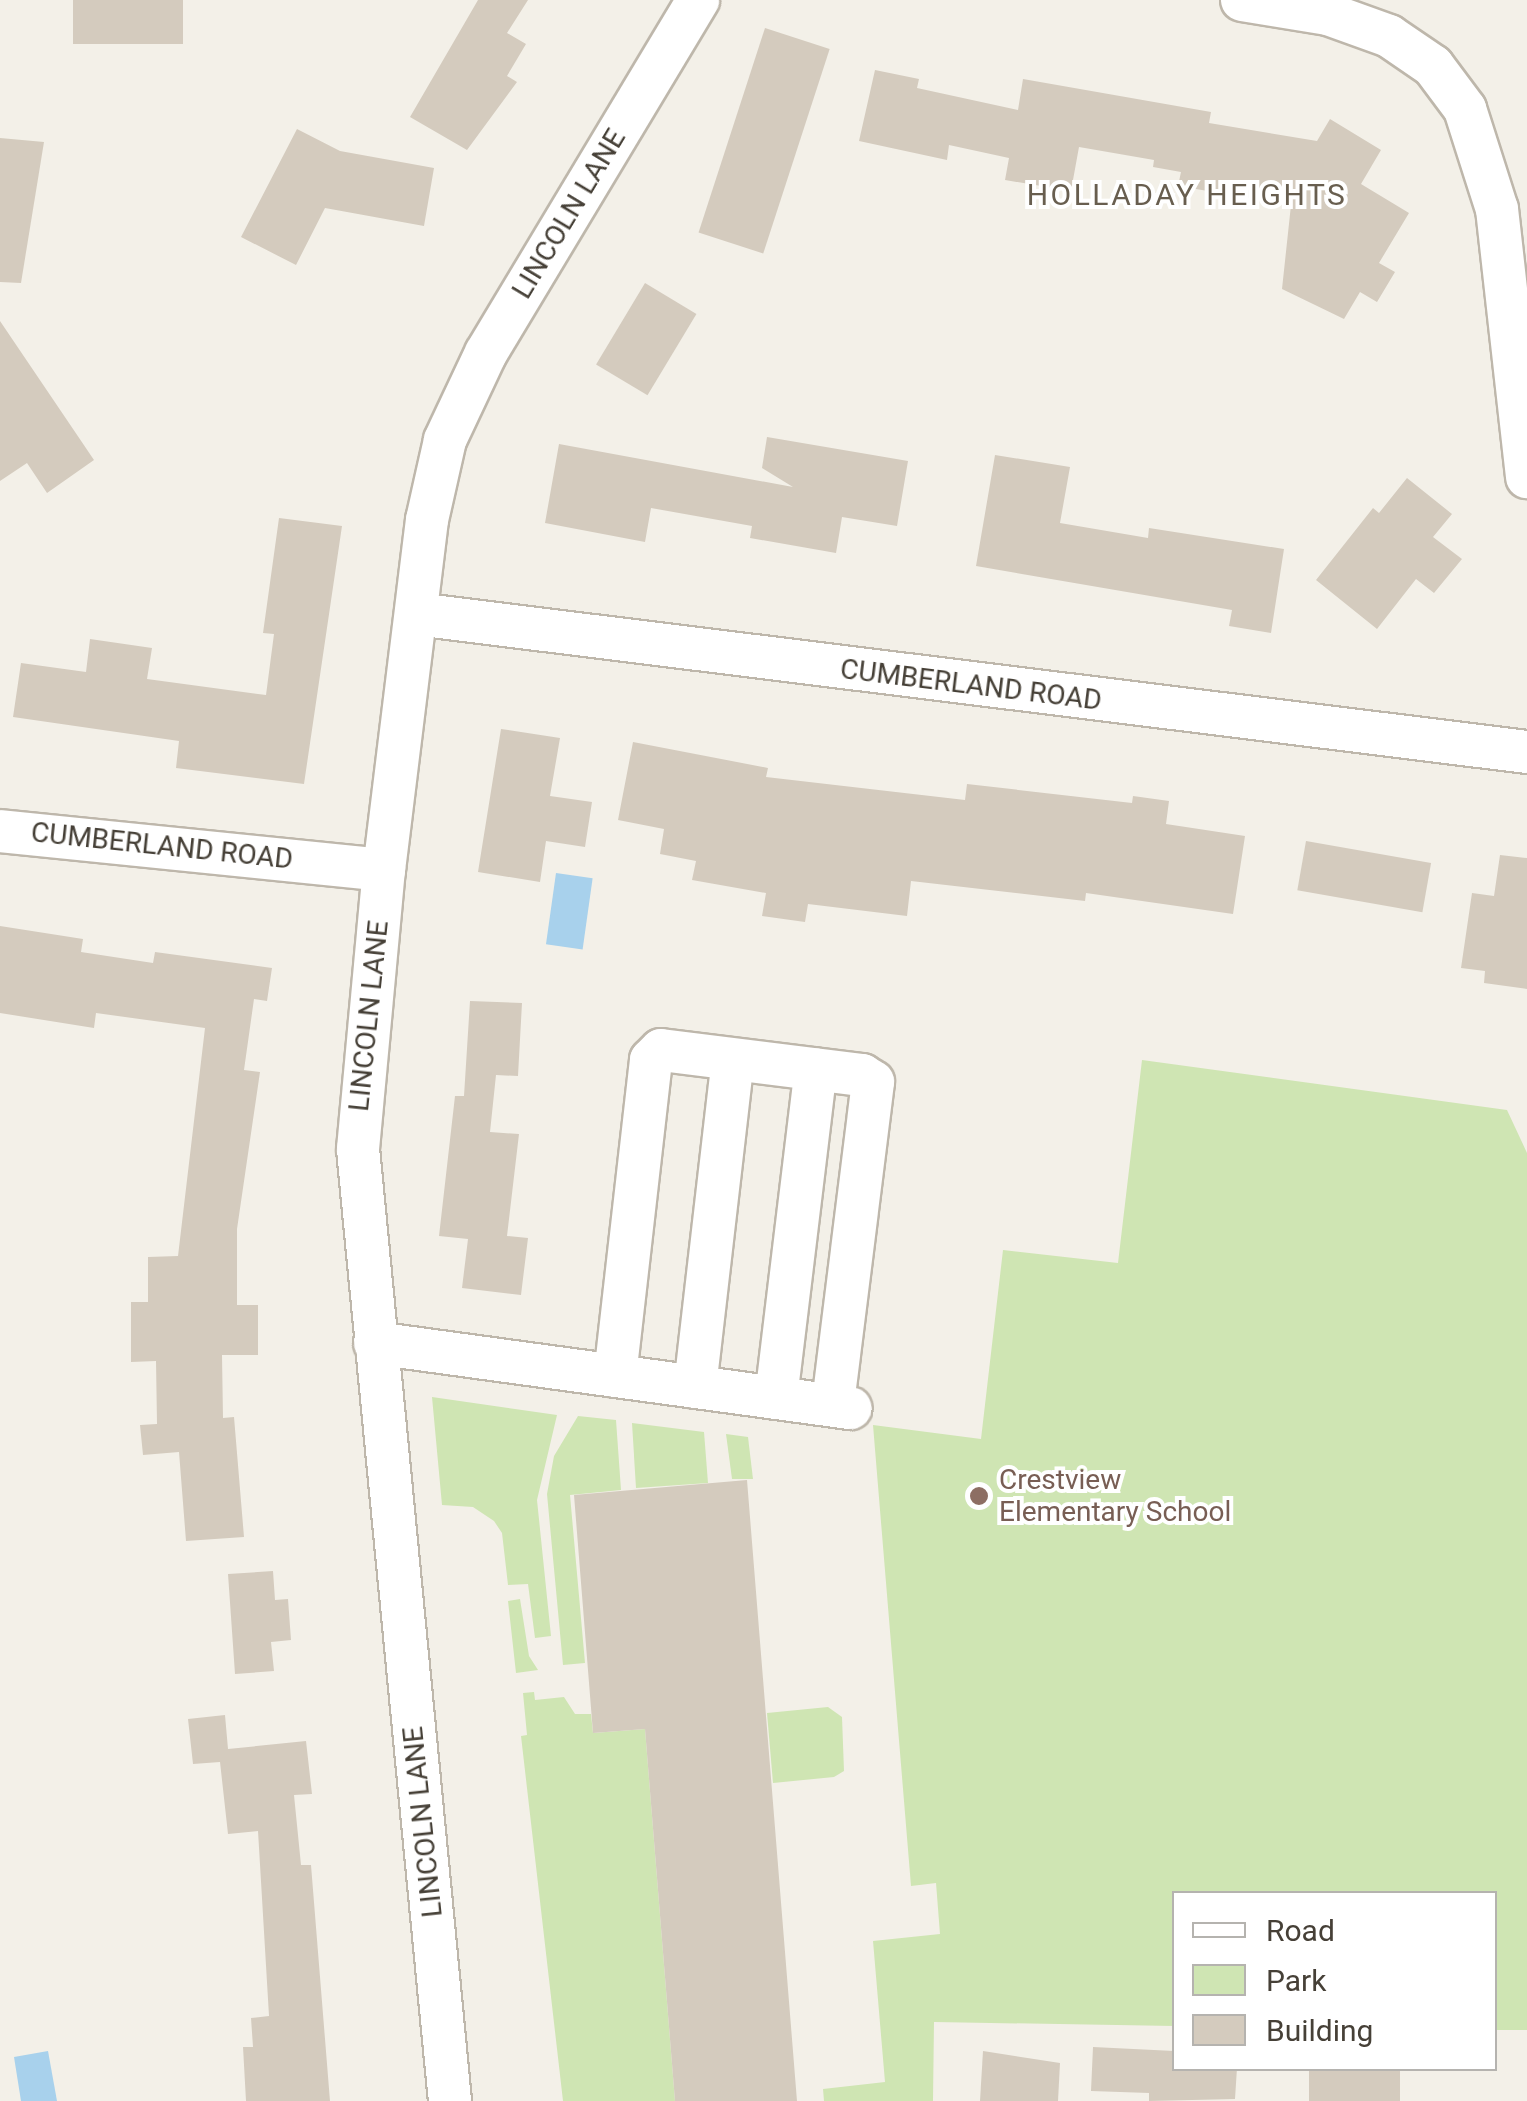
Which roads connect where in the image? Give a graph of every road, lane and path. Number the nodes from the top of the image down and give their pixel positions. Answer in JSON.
{"nodes":[{"id":1,"x":698,"y":0,"type":"edge"},
{"id":2,"x":1242,"y":0,"type":"edge"},
{"id":3,"x":1527,"y":478,"type":"edge"},
{"id":4,"x":416,"y":614,"type":"junction"},
{"id":5,"x":1527,"y":752,"type":"edge"},
{"id":6,"x":0,"y":830,"type":"edge"},
{"id":7,"x":384,"y":870,"type":"junction"},
{"id":8,"x":733,"y":1060,"type":"junction"},
{"id":9,"x":816,"y":1069,"type":"junction"},
{"id":10,"x":375,"y":1343,"type":"junction"},
{"id":11,"x":615,"y":1376,"type":"junction"},
{"id":12,"x":696,"y":1387,"type":"junction"},
{"id":13,"x":776,"y":1398,"type":"junction"},
{"id":14,"x":450,"y":2101,"type":"edge"}],
"edges":[{"from":1,"to":4,"type":"street","name":"LINCOLN LANE"},
{"from":2,"to":3,"type":"street"},
{"from":4,"to":5,"type":"street","name":"CUMBERLAND ROAD"},
{"from":4,"to":7,"type":"street","name":"LINCOLN LANE"},
{"from":6,"to":7,"type":"street","name":"CUMBERLAND ROAD"},
{"from":7,"to":10,"type":"street","name":"LINCOLN LANE"},
{"from":8,"to":9,"type":"street"},
{"from":8,"to":11,"type":"street"},
{"from":8,"to":12,"type":"street"},
{"from":9,"to":13,"type":"street"},
{"from":9,"to":13,"type":"street"},
{"from":10,"to":11,"type":"street"},
{"from":10,"to":14,"type":"street","name":"LINCOLN LANE"},
{"from":11,"to":12,"type":"street"},
{"from":12,"to":13,"type":"street"}]}
